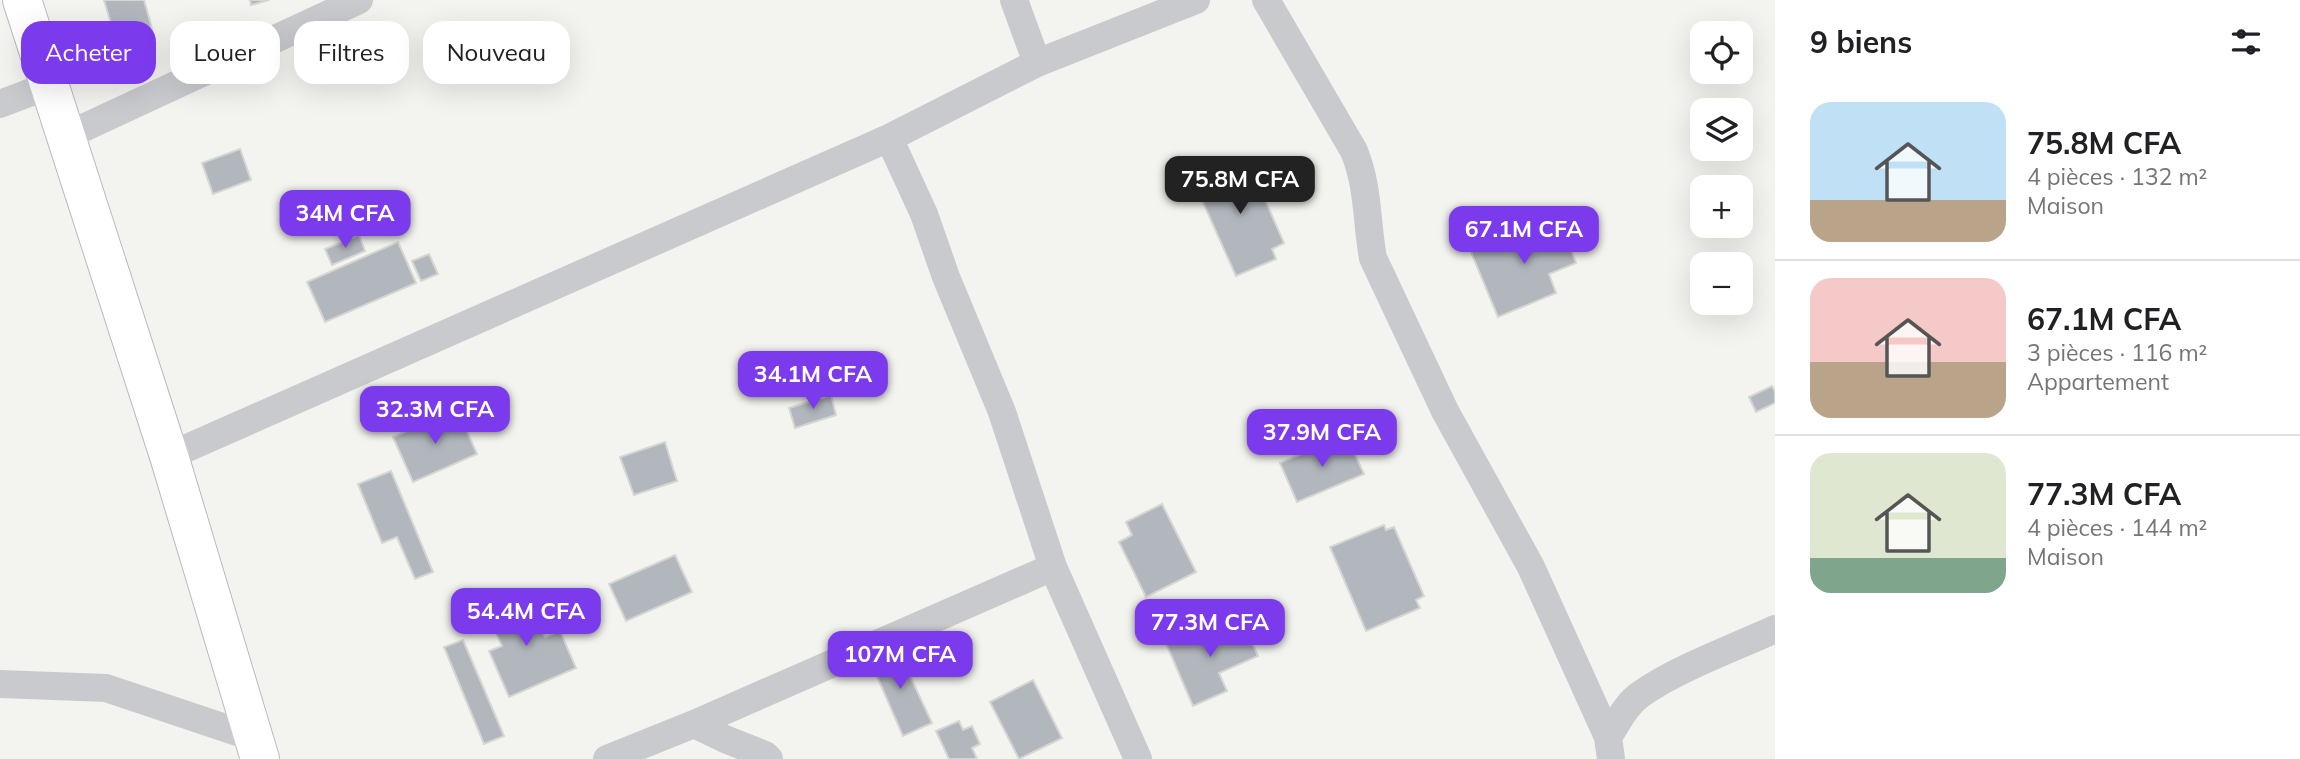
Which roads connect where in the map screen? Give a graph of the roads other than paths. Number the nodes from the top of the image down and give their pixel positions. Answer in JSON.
{"nodes":[{"id":1,"x":22,"y":0,"type":"edge"},
{"id":2,"x":359,"y":0,"type":"edge"},
{"id":3,"x":1014,"y":0,"type":"edge"},
{"id":4,"x":1196,"y":0,"type":"edge"},
{"id":5,"x":1266,"y":0,"type":"edge"},
{"id":6,"x":1037,"y":62,"type":"junction"},
{"id":7,"x":50,"y":85,"type":"junction"},
{"id":8,"x":0,"y":104,"type":"edge"},
{"id":9,"x":66,"y":136,"type":"junction"},
{"id":10,"x":889,"y":138,"type":"junction"},
{"id":11,"x":169,"y":456,"type":"junction"},
{"id":12,"x":1053,"y":567,"type":"junction"},
{"id":13,"x":1775,"y":629,"type":"edge"},
{"id":14,"x":0,"y":684,"type":"edge"},
{"id":15,"x":694,"y":724,"type":"junction"},
{"id":16,"x":256,"y":748,"type":"edge"},
{"id":17,"x":1610,"y":748,"type":"edge"},
{"id":18,"x":607,"y":759,"type":"edge"},
{"id":19,"x":769,"y":759,"type":"edge"},
{"id":20,"x":1138,"y":759,"type":"edge"}],
"edges":[{"from":1,"to":7,"type":"street"},
{"from":2,"to":9,"type":"street"},
{"from":3,"to":6,"type":"street"},
{"from":4,"to":6,"type":"street"},
{"from":5,"to":17,"type":"street"},
{"from":6,"to":10,"type":"street"},
{"from":7,"to":8,"type":"street"},
{"from":7,"to":9,"type":"street"},
{"from":9,"to":11,"type":"street"},
{"from":10,"to":11,"type":"street"},
{"from":10,"to":12,"type":"street"},
{"from":11,"to":16,"type":"street"},
{"from":12,"to":15,"type":"street"},
{"from":12,"to":20,"type":"street"},
{"from":13,"to":17,"type":"street"},
{"from":14,"to":16,"type":"street"},
{"from":15,"to":18,"type":"street"},
{"from":15,"to":19,"type":"street"}]}
